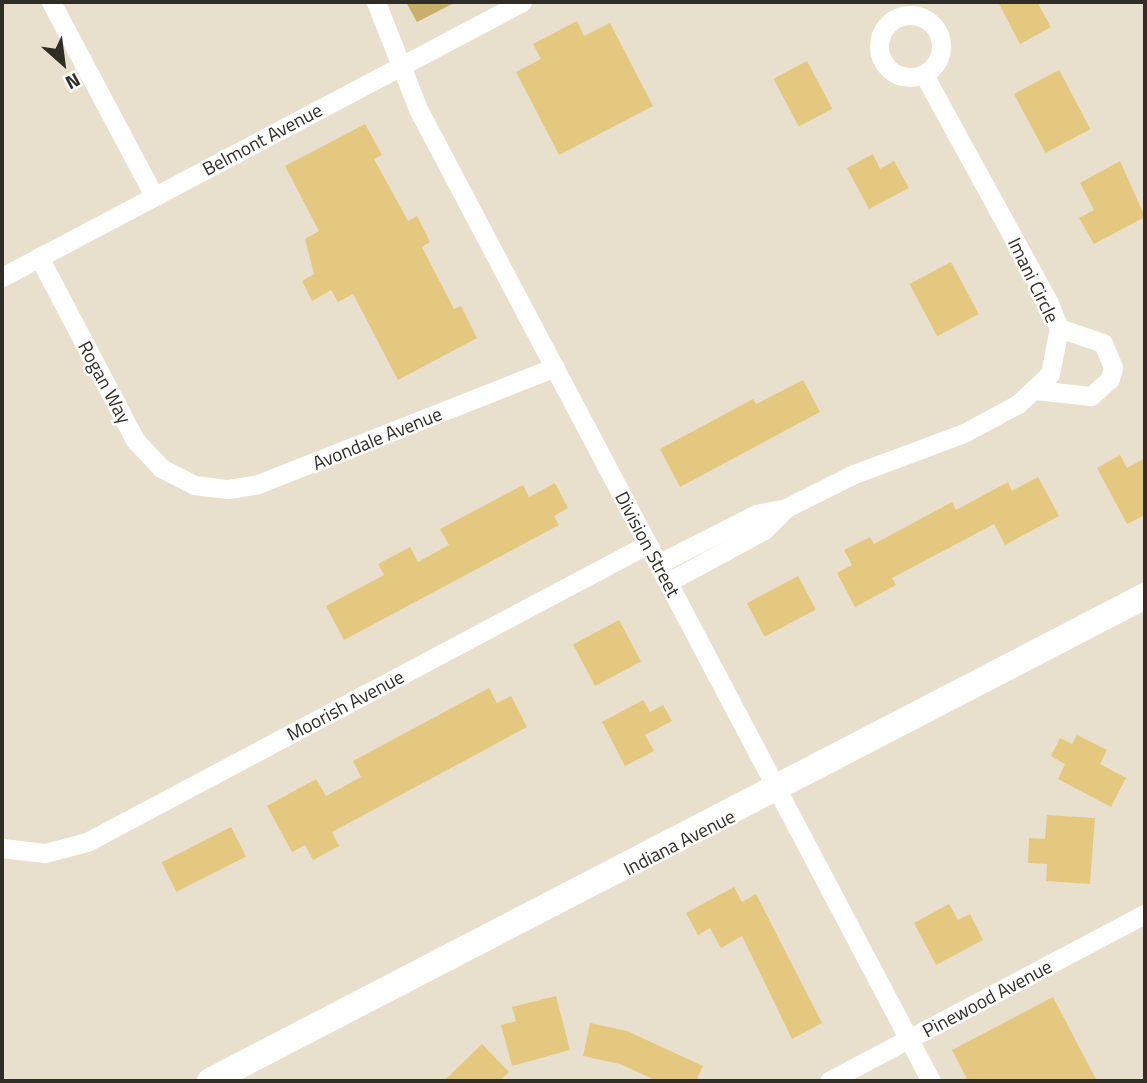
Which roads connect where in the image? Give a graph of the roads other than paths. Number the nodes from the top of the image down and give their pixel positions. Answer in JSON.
{"nodes":[{"id":1,"x":51,"y":2,"type":"edge"},
{"id":2,"x":376,"y":2,"type":"edge"},
{"id":3,"x":522,"y":2,"type":"edge"},
{"id":4,"x":401,"y":65,"type":"junction"},
{"id":5,"x":923,"y":75,"type":"dead end"},
{"id":6,"x":154,"y":196,"type":"junction"},
{"id":7,"x":39,"y":257,"type":"junction"},
{"id":8,"x":2,"y":277,"type":"edge"},
{"id":9,"x":1059,"y":328,"type":"junction"},
{"id":10,"x":555,"y":367,"type":"junction"},
{"id":11,"x":1035,"y":390,"type":"junction"},
{"id":12,"x":194,"y":485,"type":"joint"},
{"id":13,"x":786,"y":508,"type":"junction"},
{"id":14,"x":648,"y":544,"type":"junction"},
{"id":15,"x":658,"y":564,"type":"junction"},
{"id":16,"x":668,"y":582,"type":"junction"},
{"id":17,"x":1145,"y":596,"type":"edge"},
{"id":18,"x":777,"y":791,"type":"junction"},
{"id":19,"x":2,"y":848,"type":"edge"},
{"id":20,"x":1145,"y":914,"type":"edge"},
{"id":21,"x":909,"y":1040,"type":"junction"},
{"id":22,"x":210,"y":1081,"type":"edge"},
{"id":23,"x":829,"y":1081,"type":"edge"},
{"id":24,"x":931,"y":1081,"type":"edge"}],
"edges":[{"from":1,"to":6,"type":"street"},
{"from":2,"to":4,"type":"street","name":"Division Street"},
{"from":3,"to":4,"type":"street","name":"Belmont Avenue"},
{"from":4,"to":6,"type":"street","name":"Belmont Avenue"},
{"from":4,"to":10,"type":"street","name":"Division Street"},
{"from":5,"to":9,"type":"street","name":"Imani Circle"},
{"from":6,"to":7,"type":"street","name":"Belmont Avenue"},
{"from":7,"to":8,"type":"street","name":"Belmont Avenue"},
{"from":7,"to":12,"type":"street","name":"Rogan Way"},
{"from":9,"to":11,"type":"street","name":"Imani Circle"},
{"from":9,"to":11,"type":"street"},
{"from":10,"to":12,"type":"street","name":"Avondale Avenue"},
{"from":10,"to":14,"type":"street","name":"Division Street"},
{"from":11,"to":13,"type":"street","name":"Imani Circle"},
{"from":13,"to":15,"type":"street","name":"Imani Circle"},
{"from":13,"to":16,"type":"street","name":"Imani Circle"},
{"from":14,"to":15,"type":"street","name":"Division Street"},
{"from":14,"to":19,"type":"street","name":"Moorish Avenue"},
{"from":15,"to":16,"type":"street","name":"Division Street"},
{"from":16,"to":18,"type":"street","name":"Division Street"},
{"from":17,"to":18,"type":"street","name":"Indiana Avenue"},
{"from":18,"to":21,"type":"street","name":"Division Street"},
{"from":18,"to":22,"type":"street","name":"Indiana Avenue"},
{"from":20,"to":21,"type":"street","name":"Pinewood Avenue"},
{"from":21,"to":23,"type":"street","name":"Pinewood Avenue"},
{"from":21,"to":24,"type":"street","name":"Division Street"}]}
